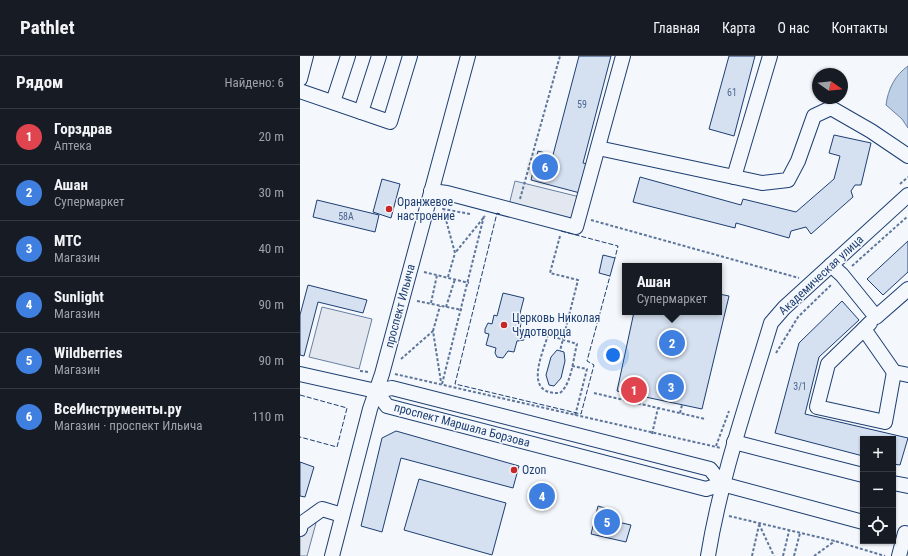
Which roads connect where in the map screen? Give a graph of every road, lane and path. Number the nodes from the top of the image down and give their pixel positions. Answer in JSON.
{"nodes":[{"id":1,"x":306,"y":56,"type":"edge"},
{"id":2,"x":348,"y":56,"type":"edge"},
{"id":3,"x":379,"y":56,"type":"edge"},
{"id":4,"x":410,"y":56,"type":"edge"},
{"id":5,"x":468,"y":56,"type":"edge"},
{"id":6,"x":560,"y":56,"type":"edge"},
{"id":7,"x":623,"y":56,"type":"edge"},
{"id":8,"x":770,"y":56,"type":"edge"},
{"id":9,"x":300,"y":79,"type":"edge"},
{"id":10,"x":300,"y":91,"type":"edge"},
{"id":11,"x":333,"y":102,"type":"junction"},
{"id":12,"x":361,"y":112,"type":"junction"},
{"id":13,"x":598,"y":148,"type":"junction"},
{"id":14,"x":908,"y":156,"type":"edge"},
{"id":15,"x":734,"y":177,"type":"junction"},
{"id":16,"x":431,"y":191,"type":"junction"},
{"id":17,"x":908,"y":195,"type":"edge"},
{"id":18,"x":517,"y":212,"type":"junction"},
{"id":19,"x":471,"y":214,"type":"dead end"},
{"id":20,"x":478,"y":215,"type":"dead end"},
{"id":21,"x":486,"y":216,"type":"junction"},
{"id":22,"x":908,"y":216,"type":"edge"},
{"id":23,"x":599,"y":223,"type":"dead end"},
{"id":24,"x":563,"y":224,"type":"junction"},
{"id":25,"x":455,"y":253,"type":"junction"},
{"id":26,"x":831,"y":265,"type":"junction"},
{"id":27,"x":424,"y":272,"type":"dead end"},
{"id":28,"x":437,"y":275,"type":"junction"},
{"id":29,"x":842,"y":275,"type":"junction"},
{"id":30,"x":448,"y":278,"type":"junction"},
{"id":31,"x":801,"y":278,"type":"dead end"},
{"id":32,"x":454,"y":279,"type":"junction"},
{"id":33,"x":469,"y":283,"type":"junction"},
{"id":34,"x":908,"y":289,"type":"edge"},
{"id":35,"x":417,"y":301,"type":"dead end"},
{"id":36,"x":431,"y":304,"type":"junction"},
{"id":37,"x":440,"y":306,"type":"junction"},
{"id":38,"x":446,"y":307,"type":"junction"},
{"id":39,"x":462,"y":310,"type":"junction"},
{"id":40,"x":876,"y":318,"type":"junction"},
{"id":41,"x":864,"y":329,"type":"junction"},
{"id":42,"x":433,"y":331,"type":"junction"},
{"id":43,"x":563,"y":340,"type":"junction"},
{"id":44,"x":560,"y":351,"type":"dead end"},
{"id":45,"x":776,"y":354,"type":"dead end"},
{"id":46,"x":401,"y":359,"type":"dead end"},
{"id":47,"x":572,"y":366,"type":"junction"},
{"id":48,"x":360,"y":371,"type":"dead end"},
{"id":49,"x":894,"y":372,"type":"junction"},
{"id":50,"x":300,"y":374,"type":"edge"},
{"id":51,"x":382,"y":374,"type":"junction"},
{"id":52,"x":908,"y":375,"type":"edge"},
{"id":53,"x":442,"y":384,"type":"junction"},
{"id":54,"x":376,"y":391,"type":"junction"},
{"id":55,"x":594,"y":393,"type":"dead end"},
{"id":56,"x":635,"y":395,"type":"dead end"},
{"id":57,"x":633,"y":403,"type":"junction"},
{"id":58,"x":682,"y":405,"type":"dead end"},
{"id":59,"x":658,"y":408,"type":"junction"},
{"id":60,"x":680,"y":413,"type":"junction"},
{"id":61,"x":575,"y":416,"type":"junction"},
{"id":62,"x":705,"y":419,"type":"dead end"},
{"id":63,"x":652,"y":434,"type":"junction"},
{"id":64,"x":733,"y":447,"type":"junction"},
{"id":65,"x":860,"y":474,"type":"edge"},
{"id":66,"x":722,"y":484,"type":"junction"},
{"id":67,"x":896,"y":484,"type":"edge"},
{"id":68,"x":908,"y":486,"type":"edge"},
{"id":69,"x":342,"y":515,"type":"junction"},
{"id":70,"x":729,"y":516,"type":"dead end"},
{"id":71,"x":860,"y":521,"type":"edge"},
{"id":72,"x":759,"y":524,"type":"junction"},
{"id":73,"x":300,"y":530,"type":"edge"},
{"id":74,"x":789,"y":531,"type":"junction"},
{"id":75,"x":902,"y":532,"type":"edge"},
{"id":76,"x":800,"y":533,"type":"junction"},
{"id":77,"x":835,"y":541,"type":"junction"},
{"id":78,"x":332,"y":556,"type":"edge"},
{"id":79,"x":708,"y":556,"type":"edge"},
{"id":80,"x":752,"y":556,"type":"edge"},
{"id":81,"x":774,"y":556,"type":"edge"},
{"id":82,"x":783,"y":556,"type":"edge"},
{"id":83,"x":794,"y":556,"type":"edge"},
{"id":84,"x":814,"y":556,"type":"edge"},
{"id":85,"x":885,"y":556,"type":"edge"},
{"id":86,"x":899,"y":556,"type":"edge"}],
"edges":[{"from":1,"to":9,"type":"street"},
{"from":2,"to":11,"type":"street"},
{"from":3,"to":12,"type":"street"},
{"from":4,"to":12,"type":"street"},
{"from":5,"to":16,"type":"street","name":"проспект Ильича"},
{"from":6,"to":18,"type":"path"},
{"from":7,"to":13,"type":"street"},
{"from":8,"to":15,"type":"street"},
{"from":10,"to":11,"type":"street"},
{"from":11,"to":12,"type":"street"},
{"from":13,"to":15,"type":"street"},
{"from":13,"to":24,"type":"street"},
{"from":14,"to":15,"type":"street"},
{"from":16,"to":18,"type":"street"},
{"from":16,"to":51,"type":"street","name":"проспект Ильича"},
{"from":17,"to":26,"type":"street","name":"Академическая улица"},
{"from":18,"to":24,"type":"street"},
{"from":19,"to":25,"type":"path"},
{"from":20,"to":21,"type":"path"},
{"from":21,"to":25,"type":"path"},
{"from":21,"to":33,"type":"path"},
{"from":22,"to":29,"type":"path"},
{"from":23,"to":31,"type":"path"},
{"from":24,"to":43,"type":"path"},
{"from":25,"to":30,"type":"path"},
{"from":26,"to":29,"type":"street"},
{"from":26,"to":64,"type":"street","name":"Академическая улица"},
{"from":27,"to":28,"type":"path"},
{"from":28,"to":30,"type":"path"},
{"from":28,"to":36,"type":"path"},
{"from":29,"to":40,"type":"street"},
{"from":29,"to":45,"type":"path"},
{"from":30,"to":32,"type":"path"},
{"from":32,"to":33,"type":"path"},
{"from":32,"to":38,"type":"path"},
{"from":33,"to":39,"type":"path"},
{"from":34,"to":40,"type":"street"},
{"from":35,"to":36,"type":"path"},
{"from":36,"to":37,"type":"path"},
{"from":37,"to":38,"type":"path"},
{"from":37,"to":42,"type":"path"},
{"from":38,"to":39,"type":"path"},
{"from":39,"to":53,"type":"path"},
{"from":40,"to":41,"type":"street"},
{"from":41,"to":49,"type":"street"},
{"from":41,"to":49,"type":"street"},
{"from":42,"to":46,"type":"path"},
{"from":42,"to":53,"type":"path"},
{"from":43,"to":44,"type":"path"},
{"from":43,"to":47,"type":"path"},
{"from":43,"to":47,"type":"path"},
{"from":47,"to":61,"type":"path"},
{"from":48,"to":51,"type":"path"},
{"from":49,"to":52,"type":"street"},
{"from":50,"to":54,"type":"street"},
{"from":51,"to":53,"type":"path"},
{"from":51,"to":54,"type":"street","name":"проспект Ильича"},
{"from":53,"to":61,"type":"path"},
{"from":54,"to":66,"type":"street","name":"проспект Маршала Борзова"},
{"from":54,"to":66,"type":"street","name":"проспект Маршала Борзова"},
{"from":54,"to":69,"type":"street","name":"проспект Ильича"},
{"from":55,"to":57,"type":"path"},
{"from":56,"to":57,"type":"path"},
{"from":57,"to":59,"type":"path"},
{"from":58,"to":60,"type":"path"},
{"from":59,"to":60,"type":"path"},
{"from":59,"to":63,"type":"path"},
{"from":60,"to":62,"type":"path"},
{"from":61,"to":63,"type":"path"},
{"from":63,"to":64,"type":"path"},
{"from":64,"to":65,"type":"street"},
{"from":64,"to":66,"type":"street","name":"Академическая улица"},
{"from":66,"to":71,"type":"street","name":"проспект Маршала Борзова"},
{"from":66,"to":79,"type":"street","name":"Академическая улица"},
{"from":67,"to":68,"type":"street"},
{"from":69,"to":73,"type":"street"},
{"from":69,"to":78,"type":"street","name":"проспект Ильича"},
{"from":70,"to":72,"type":"path"},
{"from":72,"to":74,"type":"path"},
{"from":72,"to":80,"type":"path"},
{"from":72,"to":81,"type":"path"},
{"from":74,"to":76,"type":"path"},
{"from":74,"to":82,"type":"path"},
{"from":75,"to":86,"type":"street"},
{"from":76,"to":77,"type":"path"},
{"from":76,"to":83,"type":"path"},
{"from":77,"to":84,"type":"path"},
{"from":77,"to":85,"type":"path"}]}
